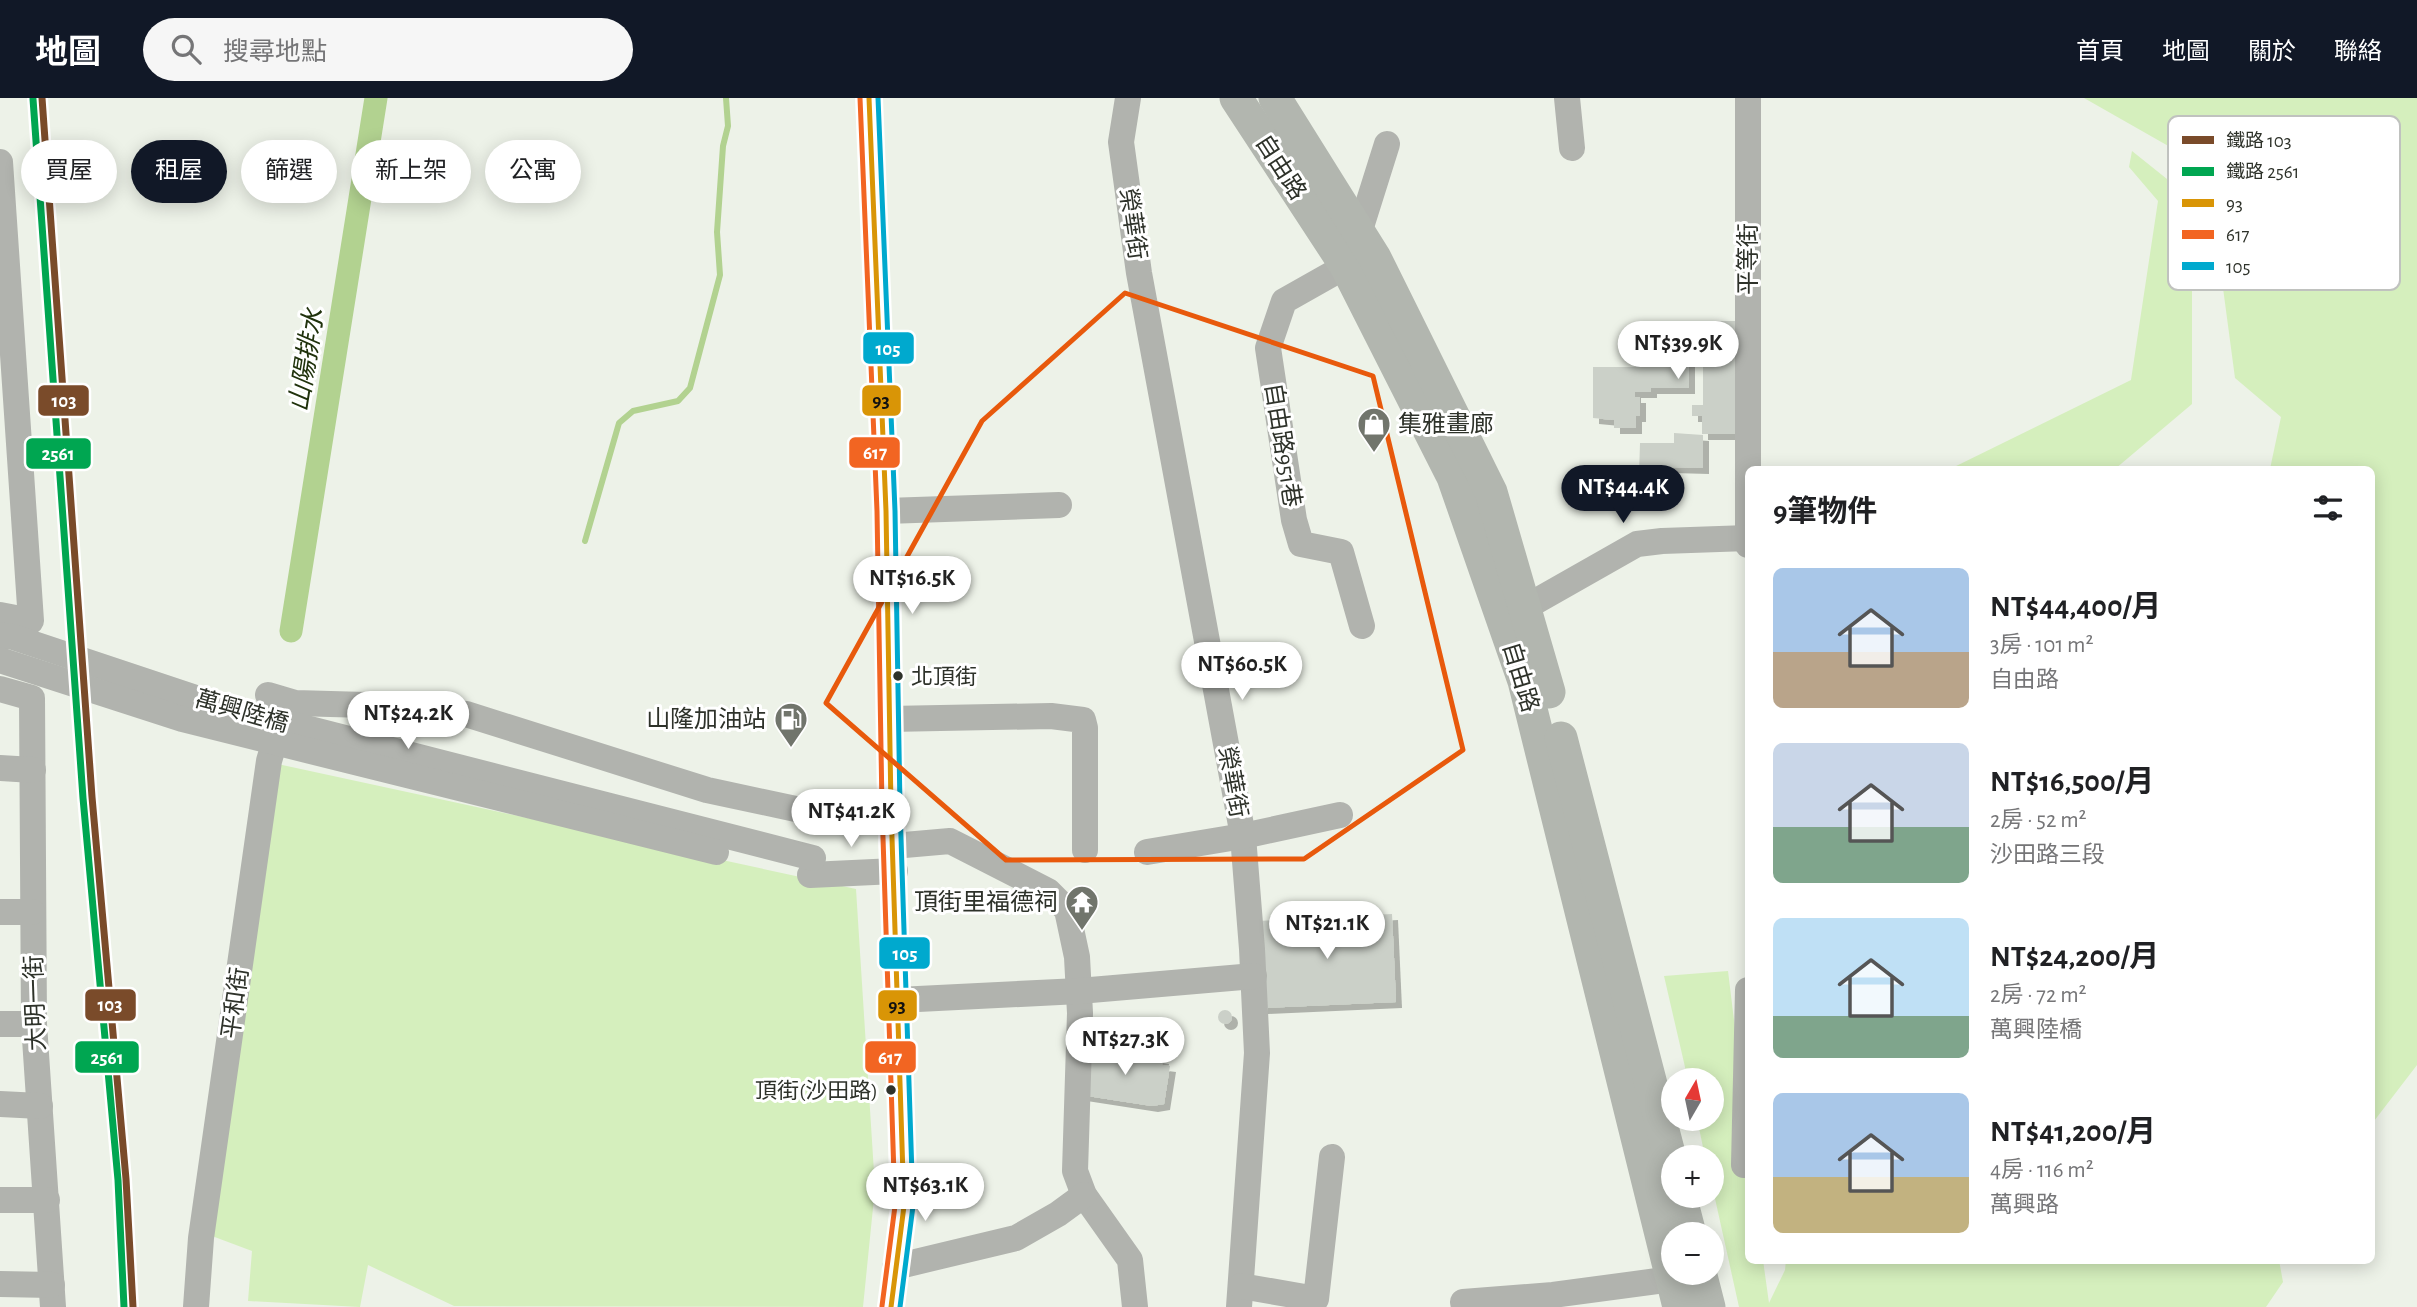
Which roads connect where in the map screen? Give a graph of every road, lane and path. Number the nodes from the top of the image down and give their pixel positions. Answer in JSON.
{"nodes":[{"id":1,"x":869,"y":98,"type":"edge"},
{"id":2,"x":1128,"y":98,"type":"edge"},
{"id":3,"x":1236,"y":98,"type":"edge"},
{"id":4,"x":1275,"y":98,"type":"edge"},
{"id":5,"x":1567,"y":98,"type":"edge"},
{"id":6,"x":1748,"y":98,"type":"edge"},
{"id":7,"x":1387,"y":144,"type":"dead end"},
{"id":8,"x":1572,"y":148,"type":"dead end"},
{"id":9,"x":0,"y":162,"type":"edge"},
{"id":10,"x":1359,"y":233,"type":"junction"},
{"id":11,"x":1346,"y":266,"type":"junction"},
{"id":12,"x":1381,"y":303,"type":"junction"},
{"id":13,"x":1748,"y":466,"type":"edge"},
{"id":14,"x":1059,"y":505,"type":"dead end"},
{"id":15,"x":886,"y":511,"type":"junction"},
{"id":16,"x":1745,"y":538,"type":"edge"},
{"id":17,"x":1526,"y":607,"type":"junction"},
{"id":18,"x":0,"y":615,"type":"edge"},
{"id":19,"x":1362,"y":626,"type":"dead end"},
{"id":20,"x":0,"y":635,"type":"edge"},
{"id":21,"x":0,"y":660,"type":"edge"},
{"id":22,"x":0,"y":690,"type":"edge"},
{"id":23,"x":889,"y":719,"type":"junction"},
{"id":24,"x":0,"y":768,"type":"edge"},
{"id":25,"x":33,"y":770,"type":"junction"},
{"id":26,"x":891,"y":807,"type":"junction"},
{"id":27,"x":1340,"y":815,"type":"dead end"},
{"id":28,"x":1242,"y":836,"type":"junction"},
{"id":29,"x":1085,"y":850,"type":"dead end"},
{"id":30,"x":1147,"y":852,"type":"dead end"},
{"id":31,"x":894,"y":858,"type":"junction"},
{"id":32,"x":811,"y":866,"type":"junction"},
{"id":33,"x":0,"y":912,"type":"edge"},
{"id":34,"x":32,"y":912,"type":"junction"},
{"id":35,"x":1254,"y":976,"type":"junction"},
{"id":36,"x":1079,"y":991,"type":"junction"},
{"id":37,"x":898,"y":1000,"type":"junction"},
{"id":38,"x":0,"y":1024,"type":"edge"},
{"id":39,"x":34,"y":1024,"type":"junction"},
{"id":40,"x":0,"y":1104,"type":"edge"},
{"id":41,"x":40,"y":1106,"type":"junction"},
{"id":42,"x":1745,"y":1121,"type":"edge"},
{"id":43,"x":1667,"y":1145,"type":"edge"},
{"id":44,"x":1332,"y":1157,"type":"dead end"},
{"id":45,"x":1744,"y":1165,"type":"dead end"},
{"id":46,"x":1084,"y":1195,"type":"junction"},
{"id":47,"x":0,"y":1200,"type":"edge"},
{"id":48,"x":47,"y":1200,"type":"junction"},
{"id":49,"x":895,"y":1267,"type":"junction"},
{"id":50,"x":0,"y":1284,"type":"edge"},
{"id":51,"x":1683,"y":1286,"type":"edge"},
{"id":52,"x":52,"y":1296,"type":"edge"},
{"id":53,"x":1240,"y":1296,"type":"edge"},
{"id":54,"x":1553,"y":1301,"type":"edge"},
{"id":55,"x":1463,"y":1305,"type":"edge"},
{"id":56,"x":196,"y":1307,"type":"edge"},
{"id":57,"x":891,"y":1307,"type":"edge"},
{"id":58,"x":1135,"y":1307,"type":"edge"},
{"id":59,"x":1709,"y":1307,"type":"edge"}],
"edges":[{"from":1,"to":15,"type":"street"},
{"from":2,"to":28,"type":"street","name":"榮華街"},
{"from":3,"to":11,"type":"main road","name":"自由路"},
{"from":4,"to":10,"type":"main road","name":"自由路"},
{"from":5,"to":8,"type":"street"},
{"from":6,"to":13,"type":"street","name":"平等街"},
{"from":7,"to":10,"type":"street"},
{"from":9,"to":18,"type":"street"},
{"from":10,"to":12,"type":"main road","name":"自由路"},
{"from":11,"to":12,"type":"main road","name":"自由路"},
{"from":11,"to":19,"type":"street","name":"自由路951巷"},
{"from":12,"to":17,"type":"main road","name":"自由路"},
{"from":12,"to":51,"type":"main road","name":"自由路"},
{"from":14,"to":15,"type":"street"},
{"from":15,"to":23,"type":"street"},
{"from":16,"to":17,"type":"street"},
{"from":17,"to":43,"type":"main road","name":"自由路"},
{"from":20,"to":32,"type":"street","name":"萬興陸橋","bridge":true},
{"from":21,"to":32,"type":"street","name":"萬興陸橋","bridge":true},
{"from":22,"to":25,"type":"street","name":"大明一街"},
{"from":23,"to":26,"type":"street"},
{"from":23,"to":29,"type":"street"},
{"from":24,"to":25,"type":"street"},
{"from":25,"to":34,"type":"street","name":"大明一街"},
{"from":26,"to":31,"type":"street"},
{"from":26,"to":56,"type":"street","name":"平和街"},
{"from":27,"to":28,"type":"street"},
{"from":28,"to":30,"type":"street"},
{"from":28,"to":35,"type":"street","name":"榮華街"},
{"from":31,"to":32,"type":"street"},
{"from":31,"to":36,"type":"street"},
{"from":31,"to":37,"type":"street"},
{"from":33,"to":34,"type":"street"},
{"from":34,"to":39,"type":"street","name":"大明一街"},
{"from":35,"to":36,"type":"street"},
{"from":35,"to":53,"type":"street","name":"榮華街"},
{"from":36,"to":37,"type":"street"},
{"from":36,"to":46,"type":"street"},
{"from":37,"to":49,"type":"street"},
{"from":38,"to":39,"type":"street"},
{"from":39,"to":41,"type":"street","name":"大明一街"},
{"from":40,"to":41,"type":"street"},
{"from":41,"to":48,"type":"street","name":"大明一街"},
{"from":42,"to":45,"type":"street"},
{"from":44,"to":53,"type":"street"},
{"from":46,"to":49,"type":"street"},
{"from":46,"to":58,"type":"street"},
{"from":47,"to":48,"type":"street"},
{"from":48,"to":52,"type":"street","name":"大明一街"},
{"from":49,"to":57,"type":"street"},
{"from":50,"to":52,"type":"street"},
{"from":51,"to":54,"type":"street"},
{"from":51,"to":59,"type":"main road","name":"自由路"},
{"from":54,"to":55,"type":"street"}]}
